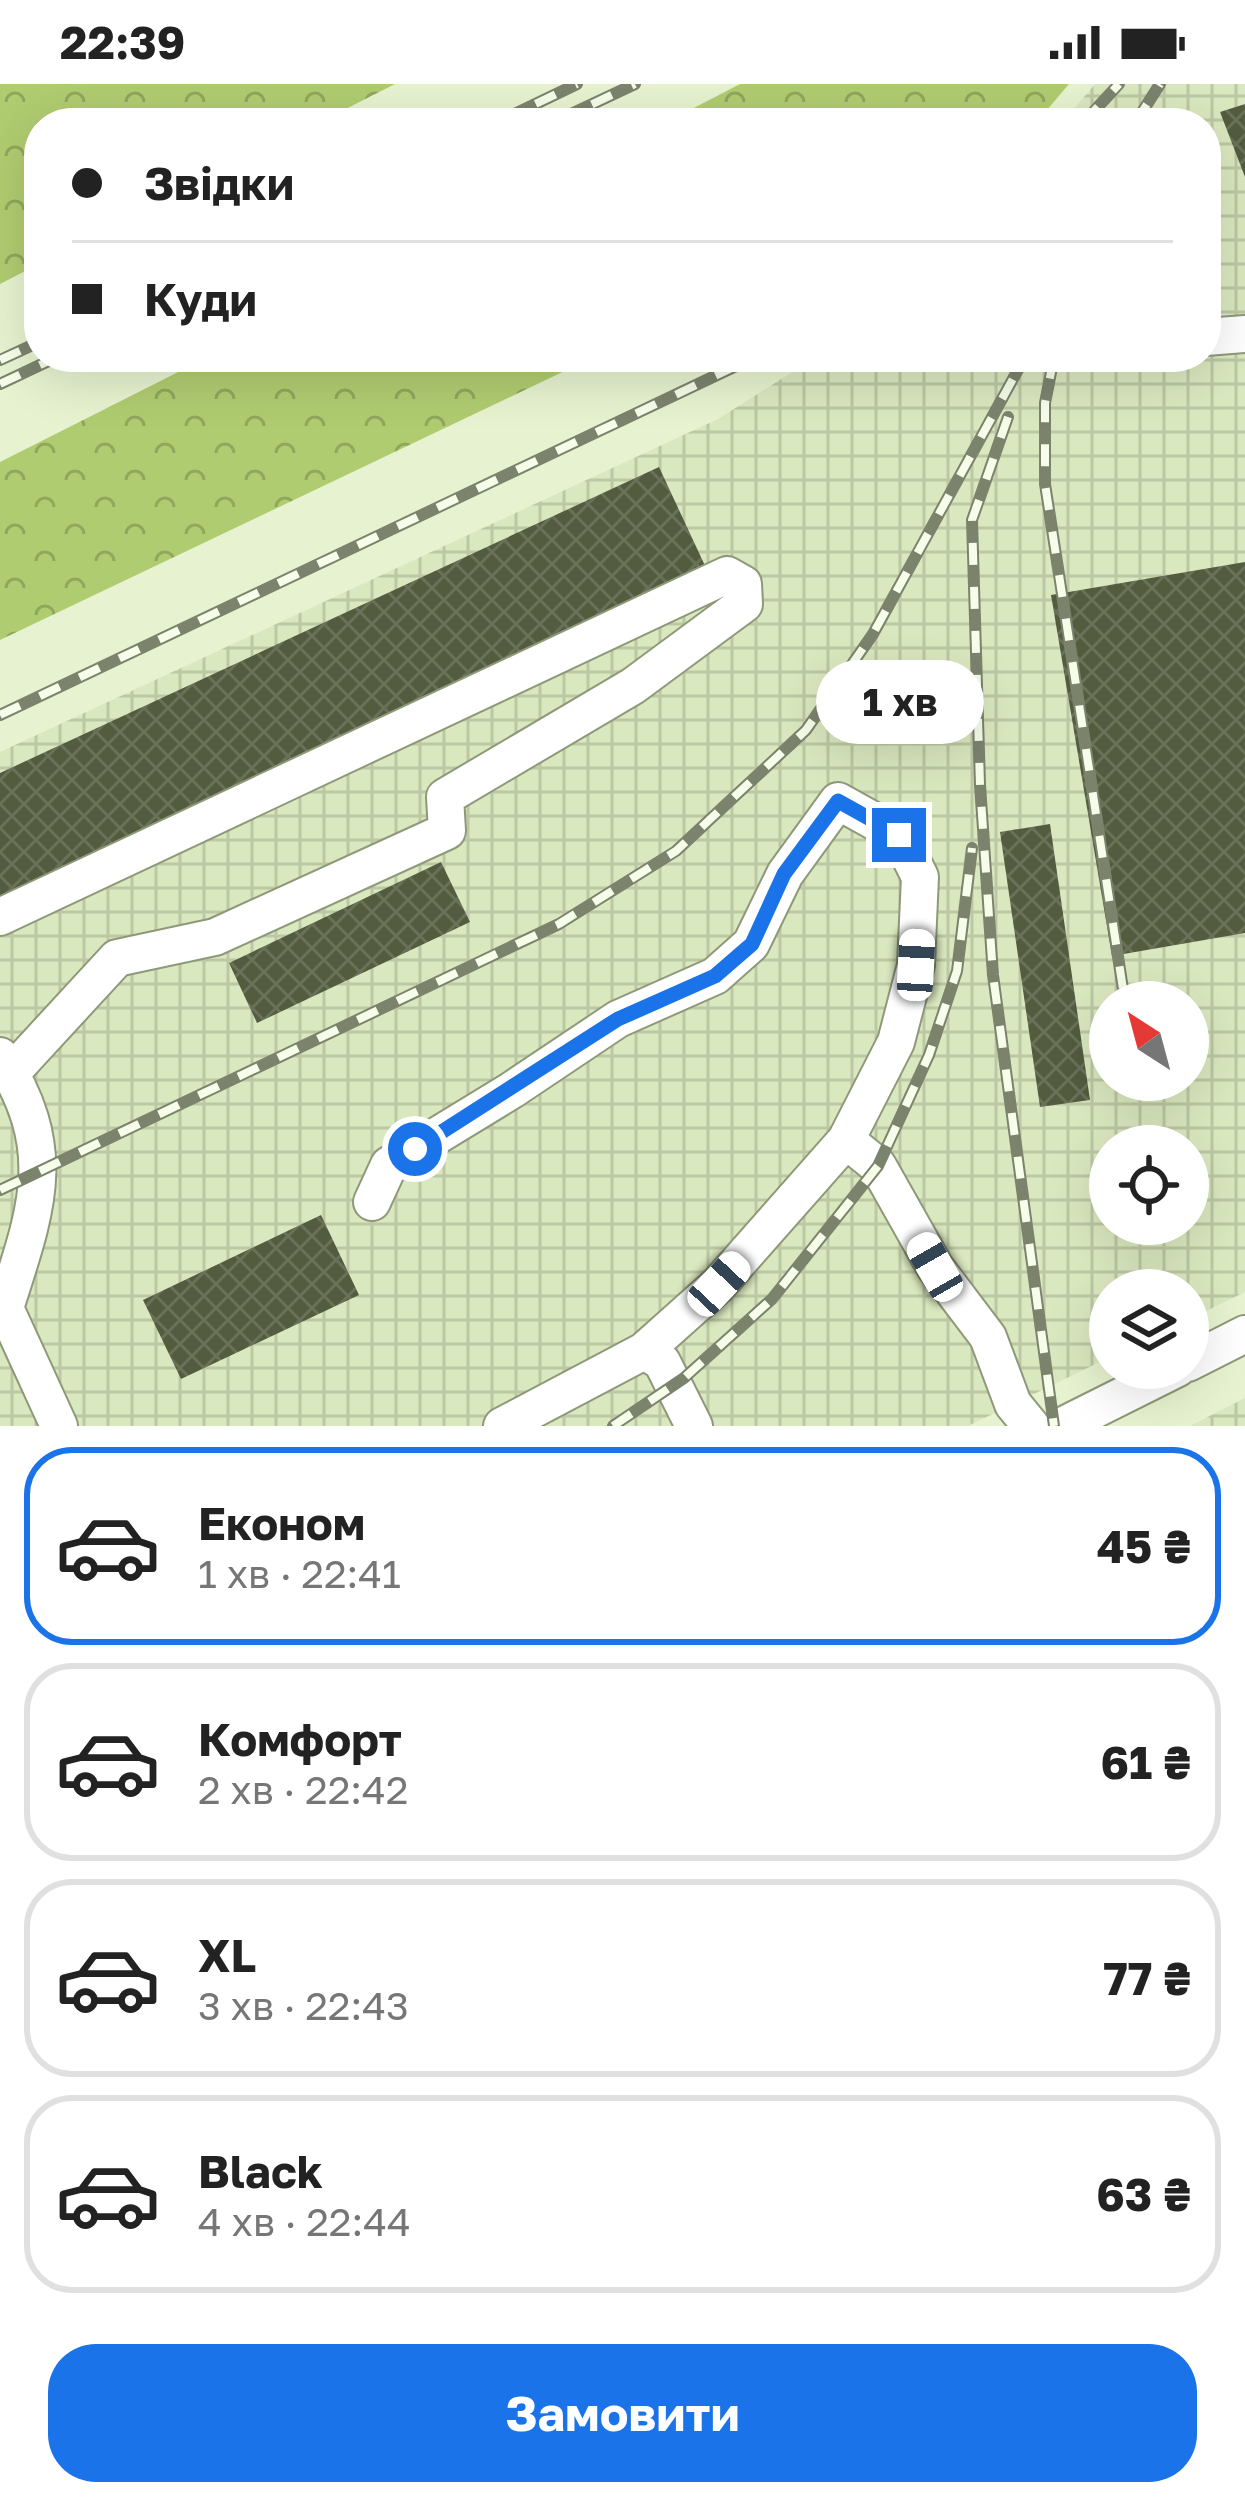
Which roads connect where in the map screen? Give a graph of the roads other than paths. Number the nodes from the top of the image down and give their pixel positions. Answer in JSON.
{"nodes":[{"id":1,"x":0,"y":917,"type":"edge"},
{"id":2,"x":4,"y":1066,"type":"edge"},
{"id":3,"x":846,"y":1140,"type":"junction"},
{"id":4,"x":372,"y":1202,"type":"dead end"},
{"id":5,"x":1245,"y":1334,"type":"edge"},
{"id":6,"x":644,"y":1352,"type":"junction"},
{"id":7,"x":1209,"y":1352,"type":"edge"},
{"id":8,"x":1136,"y":1389,"type":"edge"},
{"id":9,"x":59,"y":1426,"type":"edge"},
{"id":10,"x":502,"y":1426,"type":"edge"},
{"id":11,"x":694,"y":1426,"type":"edge"},
{"id":12,"x":1031,"y":1426,"type":"edge"},
{"id":13,"x":1062,"y":1426,"type":"edge"}],
"edges":[{"from":1,"to":2,"type":"street"},
{"from":2,"to":9,"type":"street"},
{"from":3,"to":4,"type":"street"},
{"from":3,"to":6,"type":"street"},
{"from":3,"to":12,"type":"street"},
{"from":5,"to":7,"type":"street"},
{"from":6,"to":10,"type":"street"},
{"from":6,"to":11,"type":"street"},
{"from":8,"to":13,"type":"street"}]}
